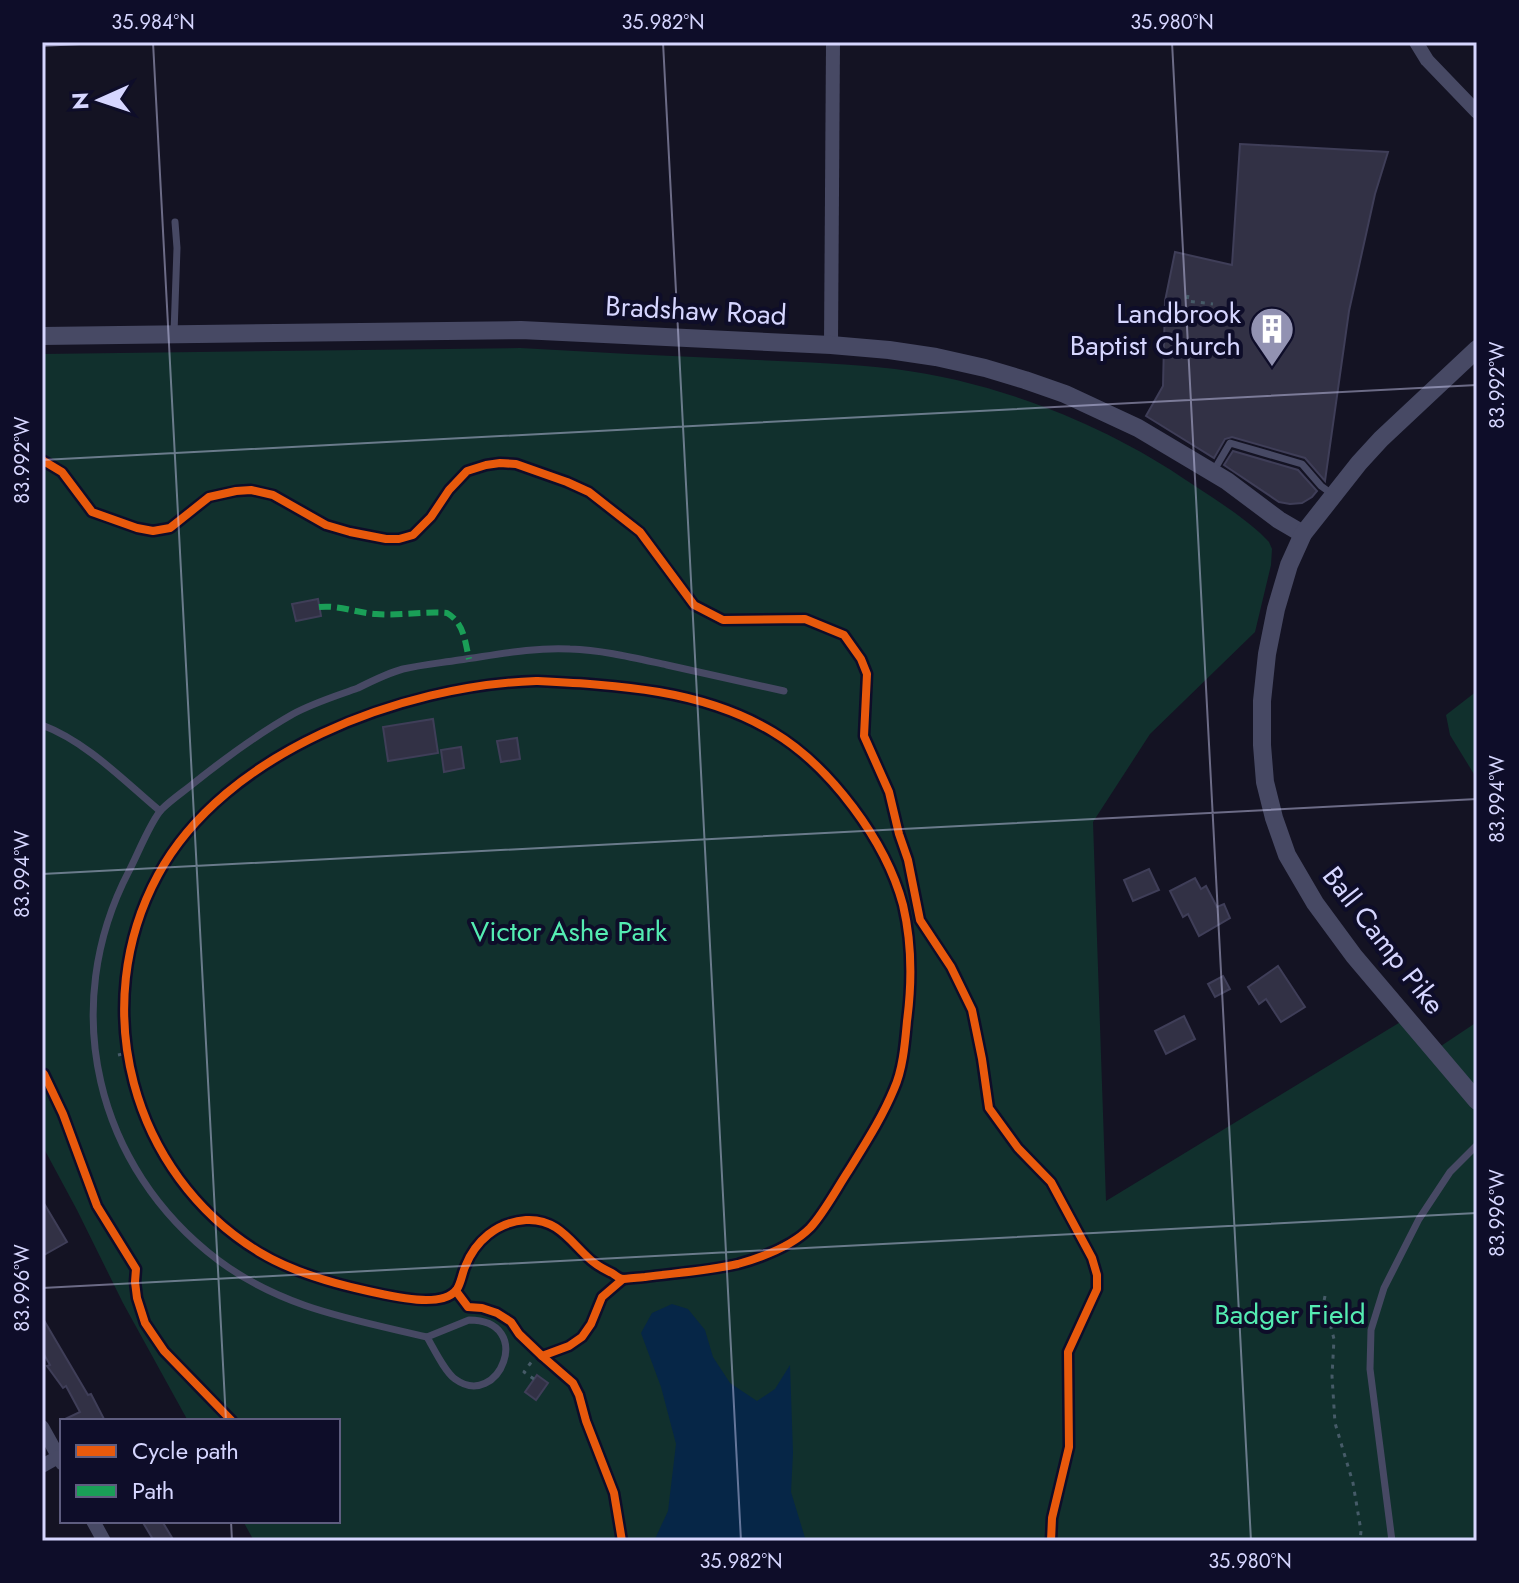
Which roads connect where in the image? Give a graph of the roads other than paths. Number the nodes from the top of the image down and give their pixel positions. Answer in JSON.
{"nodes":[{"id":1,"x":833,"y":42,"type":"edge"},
{"id":2,"x":1416,"y":42,"type":"edge"},
{"id":3,"x":1477,"y":112,"type":"edge"},
{"id":4,"x":175,"y":222,"type":"dead end"},
{"id":5,"x":174,"y":335,"type":"junction"},
{"id":6,"x":42,"y":336,"type":"edge"},
{"id":7,"x":831,"y":345,"type":"junction"},
{"id":8,"x":1477,"y":349,"type":"edge"},
{"id":9,"x":1213,"y":472,"type":"junction"},
{"id":10,"x":1334,"y":495,"type":"junction"},
{"id":11,"x":1303,"y":534,"type":"junction"},
{"id":12,"x":784,"y":691,"type":"dead end"},
{"id":13,"x":42,"y":725,"type":"edge"},
{"id":14,"x":160,"y":811,"type":"junction"},
{"id":15,"x":1477,"y":1101,"type":"edge"},
{"id":16,"x":1477,"y":1145,"type":"edge"},
{"id":17,"x":427,"y":1337,"type":"junction"},
{"id":18,"x":42,"y":1427,"type":"edge"},
{"id":19,"x":60,"y":1460,"type":"edge"},
{"id":20,"x":42,"y":1466,"type":"edge"},
{"id":21,"x":94,"y":1523,"type":"edge"},
{"id":22,"x":104,"y":1541,"type":"edge"},
{"id":23,"x":1392,"y":1541,"type":"edge"}],
"edges":[{"from":1,"to":7,"type":"street"},
{"from":2,"to":3,"type":"street"},
{"from":4,"to":5,"type":"lane"},
{"from":5,"to":6,"type":"street","name":"Bradshaw Road"},
{"from":5,"to":7,"type":"street","name":"Bradshaw Road"},
{"from":7,"to":9,"type":"street","name":"Bradshaw Road"},
{"from":8,"to":10,"type":"street","name":"Ball Camp Pike"},
{"from":9,"to":10,"type":"lane"},
{"from":9,"to":11,"type":"street","name":"Bradshaw Road"},
{"from":10,"to":11,"type":"street","name":"Ball Camp Pike"},
{"from":11,"to":15,"type":"street","name":"Ball Camp Pike"},
{"from":12,"to":14,"type":"lane"},
{"from":13,"to":14,"type":"lane"},
{"from":14,"to":17,"type":"lane"},
{"from":16,"to":23,"type":"lane"},
{"from":17,"to":17,"type":"lane"},
{"from":18,"to":19,"type":"street"},
{"from":19,"to":20,"type":"street"},
{"from":21,"to":22,"type":"street"}]}
